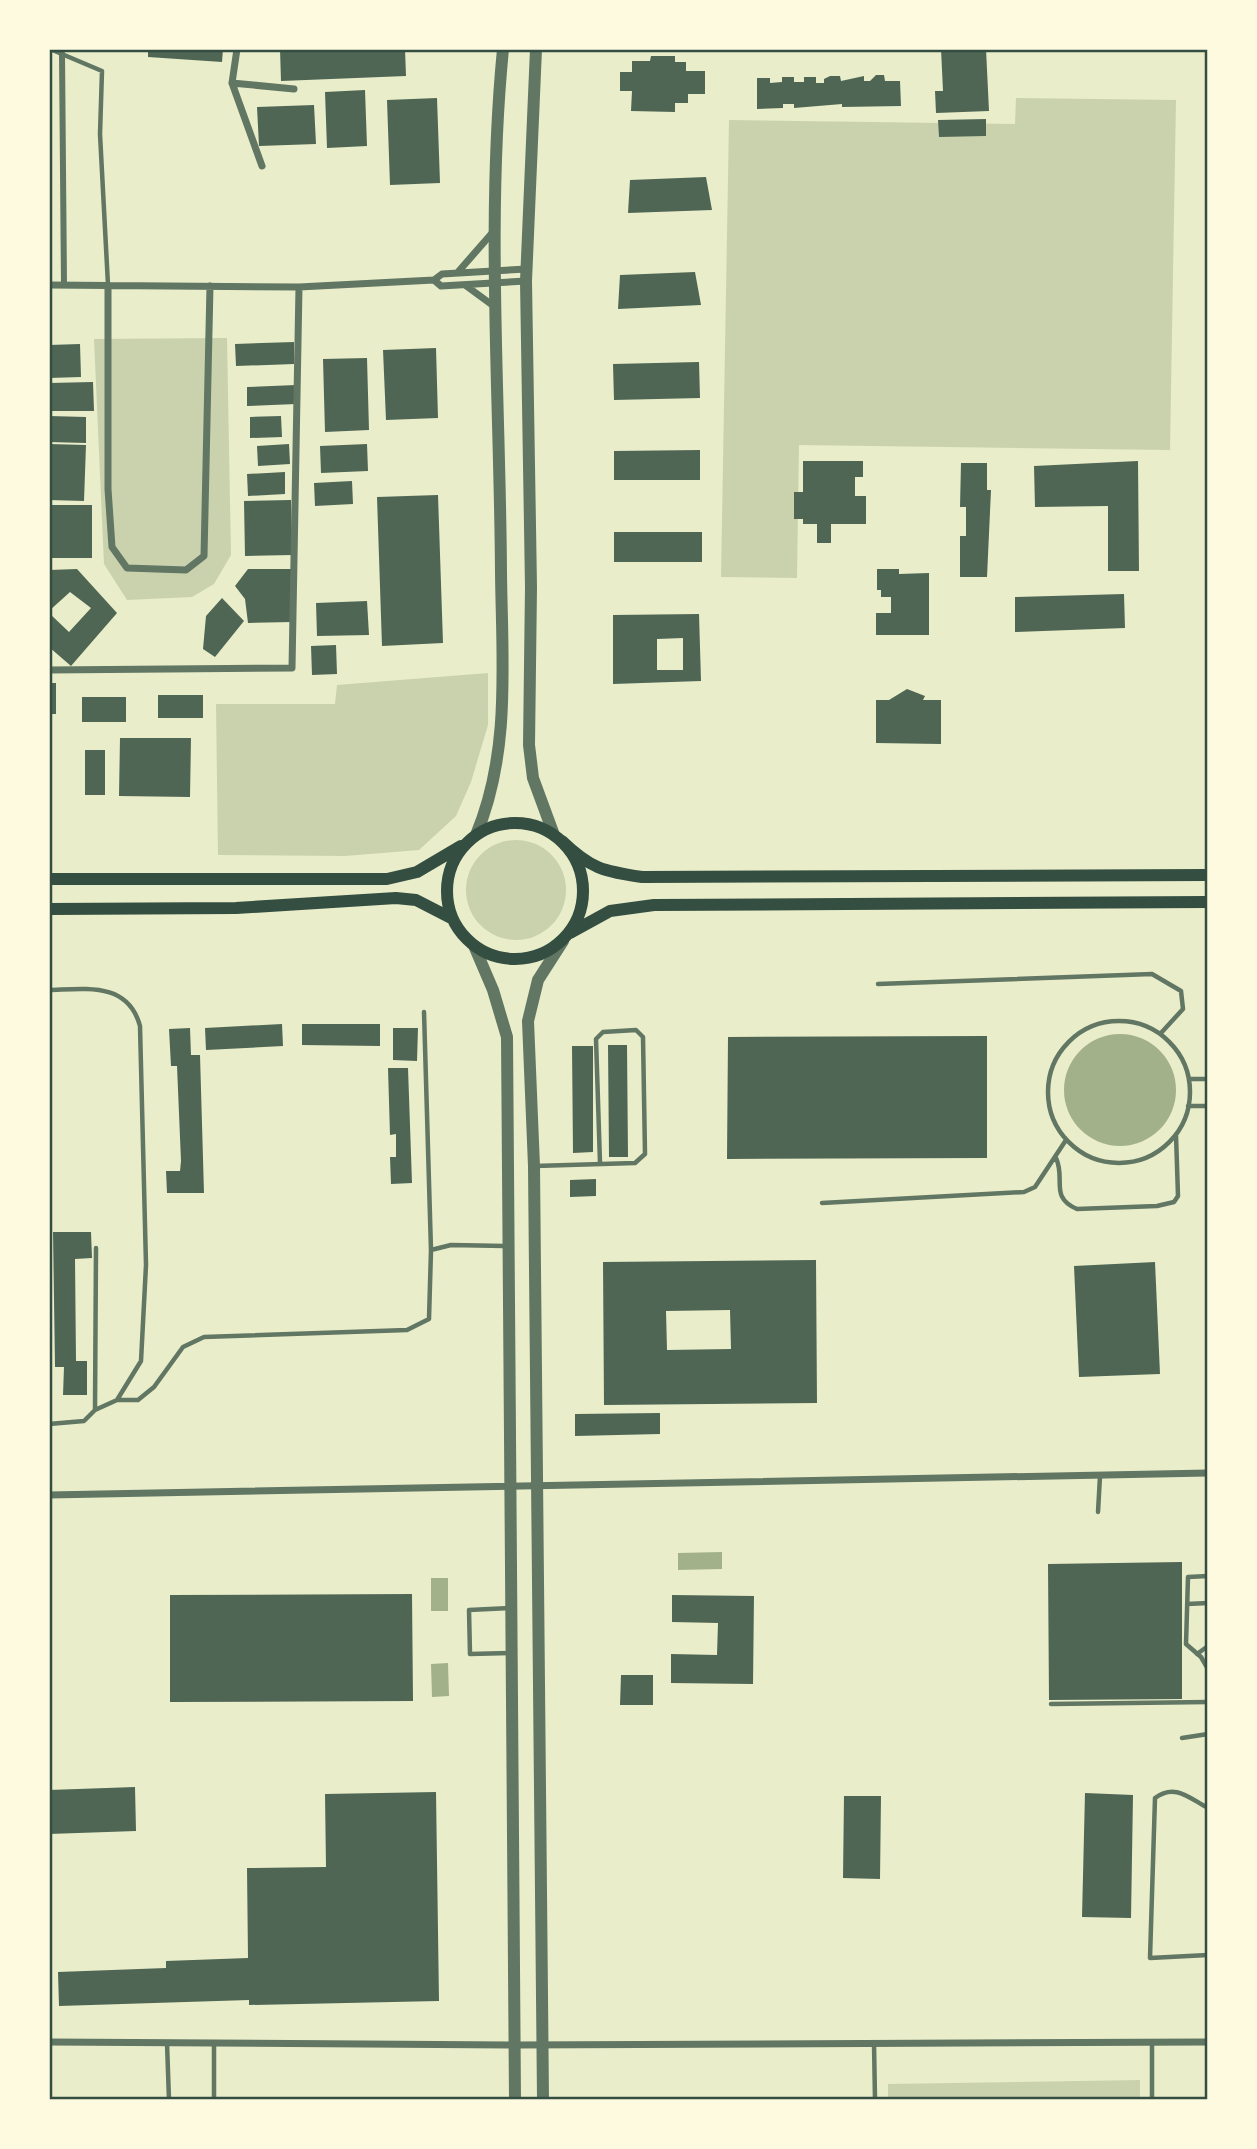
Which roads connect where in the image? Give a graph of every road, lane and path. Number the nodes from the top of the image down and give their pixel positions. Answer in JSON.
{"nodes":[{"id":1,"x":50,"y":49,"type":"edge"},
{"id":2,"x":237,"y":49,"type":"edge"},
{"id":3,"x":503,"y":49,"type":"edge"},
{"id":4,"x":536,"y":49,"type":"edge"},
{"id":5,"x":62,"y":54,"type":"junction"},
{"id":6,"x":232,"y":83,"type":"junction"},
{"id":7,"x":294,"y":89,"type":"dead end"},
{"id":8,"x":261,"y":166,"type":"dead end"},
{"id":9,"x":494,"y":232,"type":"junction"},
{"id":10,"x":458,"y":273,"type":"junction"},
{"id":11,"x":527,"y":275,"type":"junction"},
{"id":12,"x":495,"y":277,"type":"junction"},
{"id":13,"x":434,"y":280,"type":"junction"},
{"id":14,"x":49,"y":285,"type":"edge"},
{"id":15,"x":64,"y":285,"type":"junction"},
{"id":16,"x":108,"y":285,"type":"junction"},
{"id":17,"x":465,"y":285,"type":"junction"},
{"id":18,"x":210,"y":286,"type":"junction"},
{"id":19,"x":299,"y":287,"type":"junction"},
{"id":20,"x":495,"y":308,"type":"junction"},
{"id":21,"x":49,"y":670,"type":"edge"},
{"id":22,"x":558,"y":838,"type":"junction"},
{"id":23,"x":471,"y":839,"type":"junction"},
{"id":24,"x":1208,"y":875,"type":"edge"},
{"id":25,"x":49,"y":879,"type":"edge"},
{"id":26,"x":1208,"y":902,"type":"edge"},
{"id":27,"x":49,"y":909,"type":"edge"},
{"id":28,"x":451,"y":918,"type":"junction"},
{"id":29,"x":566,"y":937,"type":"junction"},
{"id":30,"x":475,"y":948,"type":"junction"},
{"id":31,"x":878,"y":984,"type":"dead end"},
{"id":32,"x":49,"y":990,"type":"edge"},
{"id":33,"x":424,"y":1013,"type":"dead end"},
{"id":34,"x":1161,"y":1033,"type":"junction"},
{"id":35,"x":1189,"y":1079,"type":"junction"},
{"id":36,"x":1208,"y":1079,"type":"edge"},
{"id":37,"x":1188,"y":1106,"type":"junction"},
{"id":38,"x":1208,"y":1106,"type":"edge"},
{"id":39,"x":1176,"y":1135,"type":"junction"},
{"id":40,"x":1066,"y":1140,"type":"junction"},
{"id":41,"x":1056,"y":1157,"type":"junction"},
{"id":42,"x":600,"y":1163,"type":"junction"},
{"id":43,"x":534,"y":1166,"type":"junction"},
{"id":44,"x":822,"y":1203,"type":"dead end"},
{"id":45,"x":509,"y":1246,"type":"junction"},
{"id":46,"x":96,"y":1248,"type":"dead end"},
{"id":47,"x":431,"y":1250,"type":"junction"},
{"id":48,"x":117,"y":1400,"type":"junction"},
{"id":49,"x":94,"y":1410,"type":"junction"},
{"id":50,"x":49,"y":1424,"type":"edge"},
{"id":51,"x":1208,"y":1473,"type":"edge"},
{"id":52,"x":1100,"y":1475,"type":"junction"},
{"id":53,"x":511,"y":1487,"type":"junction"},
{"id":54,"x":537,"y":1487,"type":"junction"},
{"id":55,"x":49,"y":1494,"type":"edge"},
{"id":56,"x":1098,"y":1512,"type":"dead end"},
{"id":57,"x":1208,"y":1576,"type":"edge"},
{"id":58,"x":1208,"y":1603,"type":"edge"},
{"id":59,"x":1187,"y":1604,"type":"junction"},
{"id":60,"x":512,"y":1608,"type":"junction"},
{"id":61,"x":1208,"y":1646,"type":"edge"},
{"id":62,"x":512,"y":1653,"type":"junction"},
{"id":63,"x":1197,"y":1654,"type":"junction"},
{"id":64,"x":1208,"y":1669,"type":"edge"},
{"id":65,"x":1208,"y":1702,"type":"edge"},
{"id":66,"x":1051,"y":1704,"type":"dead end"},
{"id":67,"x":1208,"y":1734,"type":"edge"},
{"id":68,"x":1182,"y":1738,"type":"dead end"},
{"id":69,"x":1208,"y":1808,"type":"edge"},
{"id":70,"x":1208,"y":1955,"type":"edge"},
{"id":71,"x":49,"y":2042,"type":"edge"},
{"id":72,"x":1152,"y":2042,"type":"junction"},
{"id":73,"x":1208,"y":2042,"type":"edge"},
{"id":74,"x":167,"y":2043,"type":"junction"},
{"id":75,"x":214,"y":2043,"type":"junction"},
{"id":76,"x":874,"y":2043,"type":"junction"},
{"id":77,"x":515,"y":2045,"type":"junction"},
{"id":78,"x":543,"y":2045,"type":"junction"},
{"id":79,"x":169,"y":2100,"type":"edge"},
{"id":80,"x":214,"y":2100,"type":"edge"},
{"id":81,"x":515,"y":2100,"type":"edge"},
{"id":82,"x":543,"y":2100,"type":"edge"},
{"id":83,"x":875,"y":2100,"type":"edge"},
{"id":84,"x":1152,"y":2100,"type":"edge"}],
"edges":[{"from":1,"to":5,"type":"lane"},
{"from":2,"to":6,"type":"street"},
{"from":3,"to":9,"type":"street"},
{"from":4,"to":11,"type":"street"},
{"from":5,"to":15,"type":"street"},
{"from":5,"to":16,"type":"lane"},
{"from":6,"to":7,"type":"street"},
{"from":6,"to":8,"type":"street"},
{"from":9,"to":10,"type":"street"},
{"from":9,"to":12,"type":"street"},
{"from":10,"to":12,"type":"street"},
{"from":10,"to":13,"type":"street"},
{"from":11,"to":12,"type":"street"},
{"from":11,"to":12,"type":"street"},
{"from":11,"to":22,"type":"street"},
{"from":12,"to":17,"type":"street"},
{"from":12,"to":20,"type":"street"},
{"from":13,"to":17,"type":"street"},
{"from":13,"to":19,"type":"street"},
{"from":14,"to":15,"type":"street"},
{"from":15,"to":16,"type":"street"},
{"from":16,"to":18,"type":"street"},
{"from":16,"to":18,"type":"street"},
{"from":17,"to":20,"type":"street"},
{"from":18,"to":19,"type":"street"},
{"from":19,"to":21,"type":"street"},
{"from":20,"to":23,"type":"street"},
{"from":22,"to":23,"type":"main road"},
{"from":22,"to":24,"type":"main road"},
{"from":22,"to":29,"type":"main road"},
{"from":23,"to":25,"type":"main road"},
{"from":23,"to":28,"type":"main road"},
{"from":26,"to":29,"type":"main road"},
{"from":27,"to":28,"type":"main road"},
{"from":28,"to":30,"type":"main road"},
{"from":29,"to":30,"type":"main road"},
{"from":29,"to":43,"type":"street"},
{"from":30,"to":45,"type":"street"},
{"from":31,"to":34,"type":"lane"},
{"from":32,"to":48,"type":"lane"},
{"from":33,"to":47,"type":"lane"},
{"from":34,"to":35,"type":"lane"},
{"from":34,"to":40,"type":"lane"},
{"from":35,"to":36,"type":"lane"},
{"from":35,"to":37,"type":"lane"},
{"from":37,"to":38,"type":"lane"},
{"from":37,"to":39,"type":"lane"},
{"from":39,"to":40,"type":"lane"},
{"from":39,"to":41,"type":"lane"},
{"from":40,"to":41,"type":"lane"},
{"from":41,"to":44,"type":"lane"},
{"from":42,"to":42,"type":"lane"},
{"from":42,"to":43,"type":"lane"},
{"from":43,"to":54,"type":"street"},
{"from":45,"to":47,"type":"lane"},
{"from":45,"to":53,"type":"street"},
{"from":46,"to":49,"type":"lane"},
{"from":47,"to":48,"type":"lane"},
{"from":48,"to":49,"type":"lane"},
{"from":49,"to":50,"type":"lane"},
{"from":51,"to":52,"type":"street"},
{"from":52,"to":54,"type":"street"},
{"from":52,"to":56,"type":"lane"},
{"from":53,"to":54,"type":"street"},
{"from":53,"to":55,"type":"street"},
{"from":53,"to":60,"type":"street"},
{"from":54,"to":78,"type":"street"},
{"from":57,"to":59,"type":"lane"},
{"from":58,"to":59,"type":"lane"},
{"from":59,"to":63,"type":"lane"},
{"from":60,"to":62,"type":"street"},
{"from":60,"to":62,"type":"lane"},
{"from":61,"to":63,"type":"lane"},
{"from":62,"to":77,"type":"street"},
{"from":63,"to":64,"type":"lane"},
{"from":65,"to":66,"type":"lane"},
{"from":67,"to":68,"type":"lane"},
{"from":69,"to":70,"type":"lane"},
{"from":71,"to":74,"type":"street"},
{"from":72,"to":73,"type":"street"},
{"from":72,"to":76,"type":"street"},
{"from":72,"to":84,"type":"lane"},
{"from":74,"to":75,"type":"street"},
{"from":74,"to":79,"type":"lane"},
{"from":75,"to":77,"type":"street"},
{"from":75,"to":80,"type":"lane"},
{"from":76,"to":78,"type":"street"},
{"from":76,"to":83,"type":"lane"},
{"from":77,"to":78,"type":"street"},
{"from":77,"to":81,"type":"street"},
{"from":78,"to":82,"type":"street"}]}
